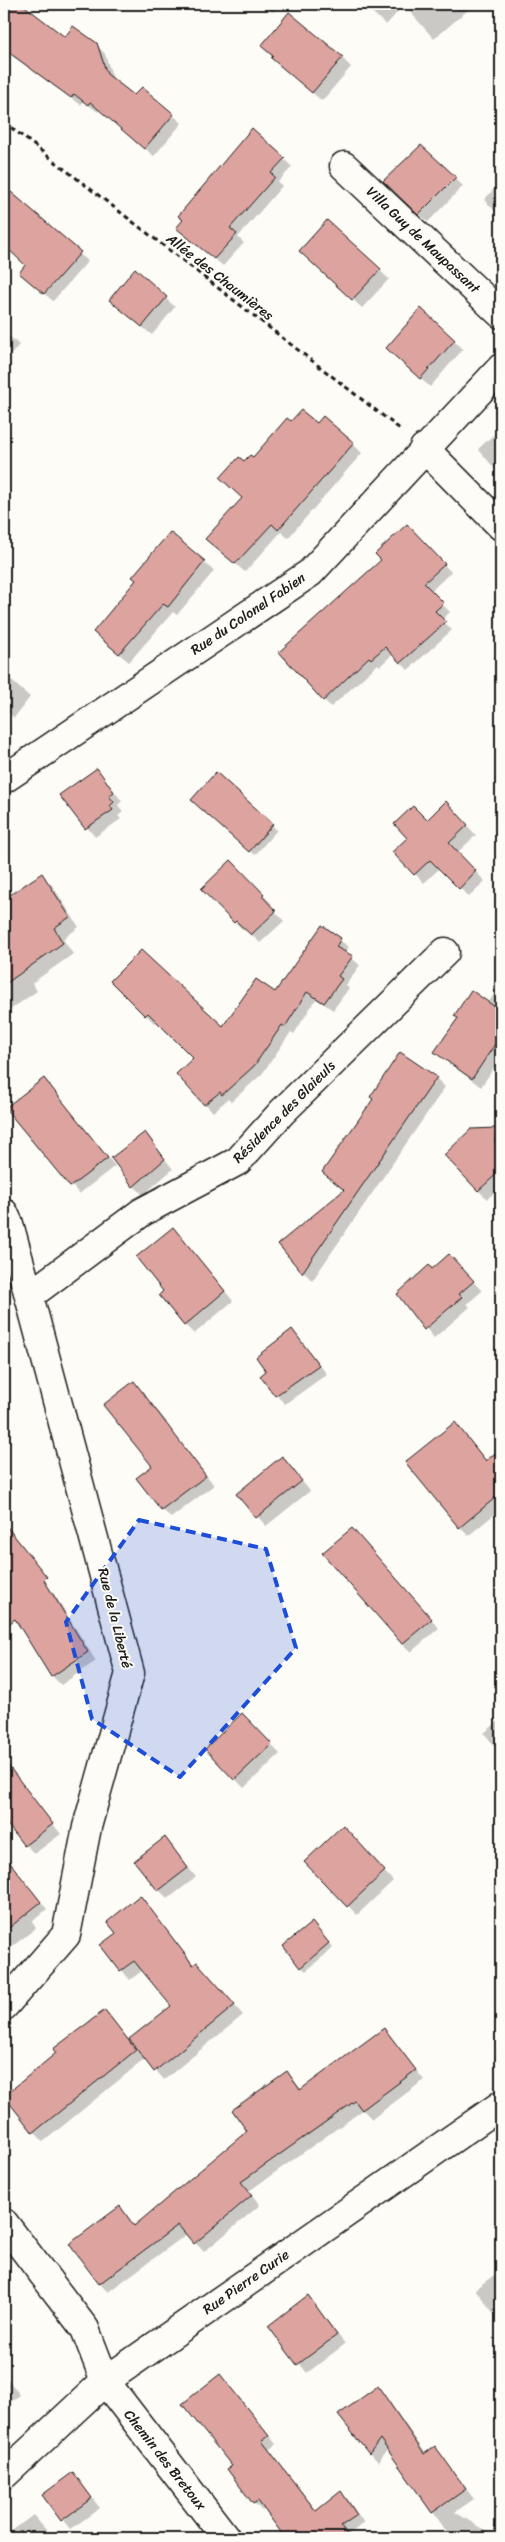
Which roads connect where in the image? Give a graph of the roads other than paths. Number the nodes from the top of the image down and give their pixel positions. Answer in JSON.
{"nodes":[{"id":1,"x":344,"y":166,"type":"dead end"},
{"id":2,"x":501,"y":314,"type":"edge"},
{"id":3,"x":501,"y":368,"type":"edge"},
{"id":4,"x":424,"y":448,"type":"junction"},
{"id":5,"x":501,"y":526,"type":"edge"},
{"id":6,"x":4,"y":779,"type":"edge"},
{"id":7,"x":445,"y":952,"type":"dead end"},
{"id":8,"x":4,"y":1213,"type":"edge"},
{"id":9,"x":29,"y":1296,"type":"junction"},
{"id":10,"x":4,"y":2006,"type":"edge"},
{"id":11,"x":501,"y":2105,"type":"edge"},
{"id":12,"x":4,"y":2223,"type":"edge"},
{"id":13,"x":105,"y":2381,"type":"junction"},
{"id":14,"x":4,"y":2475,"type":"edge"},
{"id":15,"x":226,"y":2538,"type":"edge"}],
"edges":[{"from":1,"to":2,"type":"street","name":"Villa Guy de Maupassant"},
{"from":3,"to":4,"type":"street","name":"Rue du Colonel Fabien"},
{"from":4,"to":5,"type":"street"},
{"from":4,"to":6,"type":"street","name":"Rue du Colonel Fabien"},
{"from":7,"to":9,"type":"street","name":"Résidence des Glaieuls"},
{"from":8,"to":9,"type":"street","name":"Rue de la Liberté"},
{"from":9,"to":10,"type":"street","name":"Rue de la Liberté"},
{"from":11,"to":13,"type":"street","name":"Rue Pierre Curie"},
{"from":12,"to":13,"type":"street","name":"Chemin des Bretoux"},
{"from":13,"to":14,"type":"street","name":"Rue Pierre Curie"},
{"from":13,"to":15,"type":"street","name":"Chemin des Bretoux"}]}
